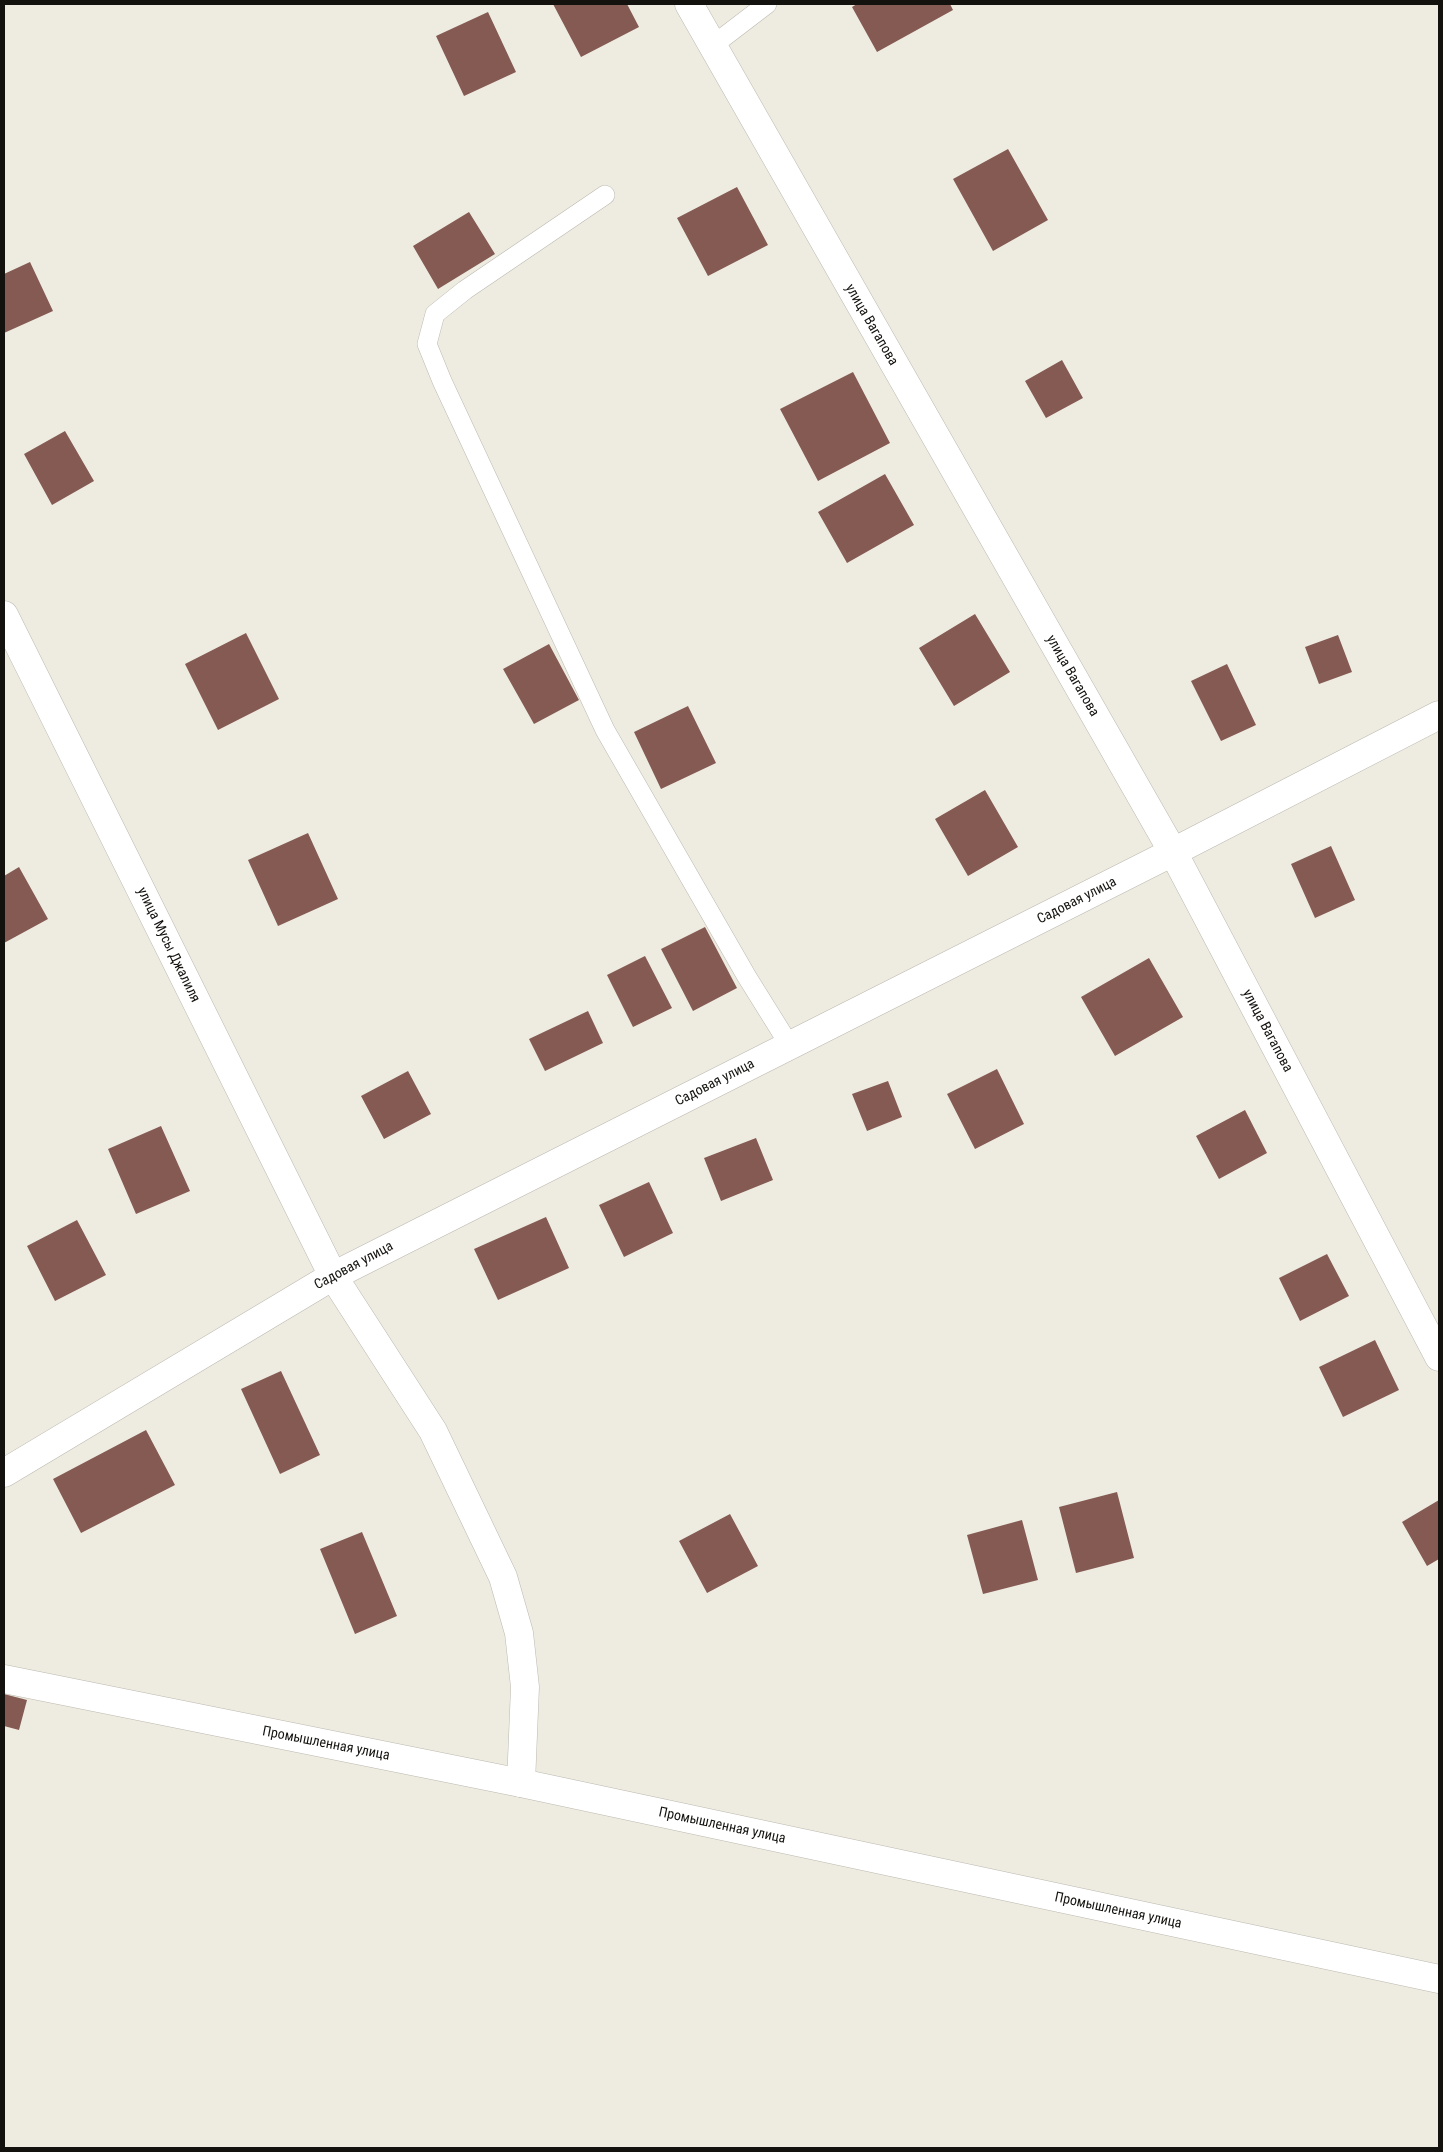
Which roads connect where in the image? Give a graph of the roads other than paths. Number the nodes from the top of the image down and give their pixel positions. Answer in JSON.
{"nodes":[{"id":1,"x":689,"y":4,"type":"edge"},
{"id":2,"x":767,"y":4,"type":"edge"},
{"id":3,"x":712,"y":46,"type":"junction"},
{"id":4,"x":605,"y":195,"type":"dead end"},
{"id":5,"x":4,"y":615,"type":"edge"},
{"id":6,"x":1439,"y":715,"type":"edge"},
{"id":7,"x":1173,"y":852,"type":"junction"},
{"id":8,"x":790,"y":1046,"type":"junction"},
{"id":9,"x":333,"y":1276,"type":"junction"},
{"id":10,"x":1439,"y":1357,"type":"edge"},
{"id":11,"x":4,"y":1473,"type":"edge"},
{"id":12,"x":4,"y":1679,"type":"edge"},
{"id":13,"x":522,"y":1784,"type":"junction"},
{"id":14,"x":1439,"y":1979,"type":"edge"}],
"edges":[{"from":1,"to":3,"type":"main road","name":"улица Вагапова"},
{"from":2,"to":3,"type":"lane"},
{"from":3,"to":7,"type":"main road","name":"улица Вагапова"},
{"from":4,"to":8,"type":"lane"},
{"from":5,"to":9,"type":"main road","name":"улица Мусы Джалиля"},
{"from":6,"to":7,"type":"main road","name":"Садовая улица"},
{"from":7,"to":8,"type":"main road","name":"Садовая улица"},
{"from":7,"to":10,"type":"main road","name":"улица Вагапова"},
{"from":8,"to":9,"type":"main road","name":"Садовая улица"},
{"from":9,"to":11,"type":"main road","name":"Садовая улица"},
{"from":9,"to":13,"type":"main road","name":"улица Мусы Джалиля"},
{"from":12,"to":13,"type":"main road","name":"Промышленная улица"},
{"from":13,"to":14,"type":"main road","name":"Промышленная улица"}]}
